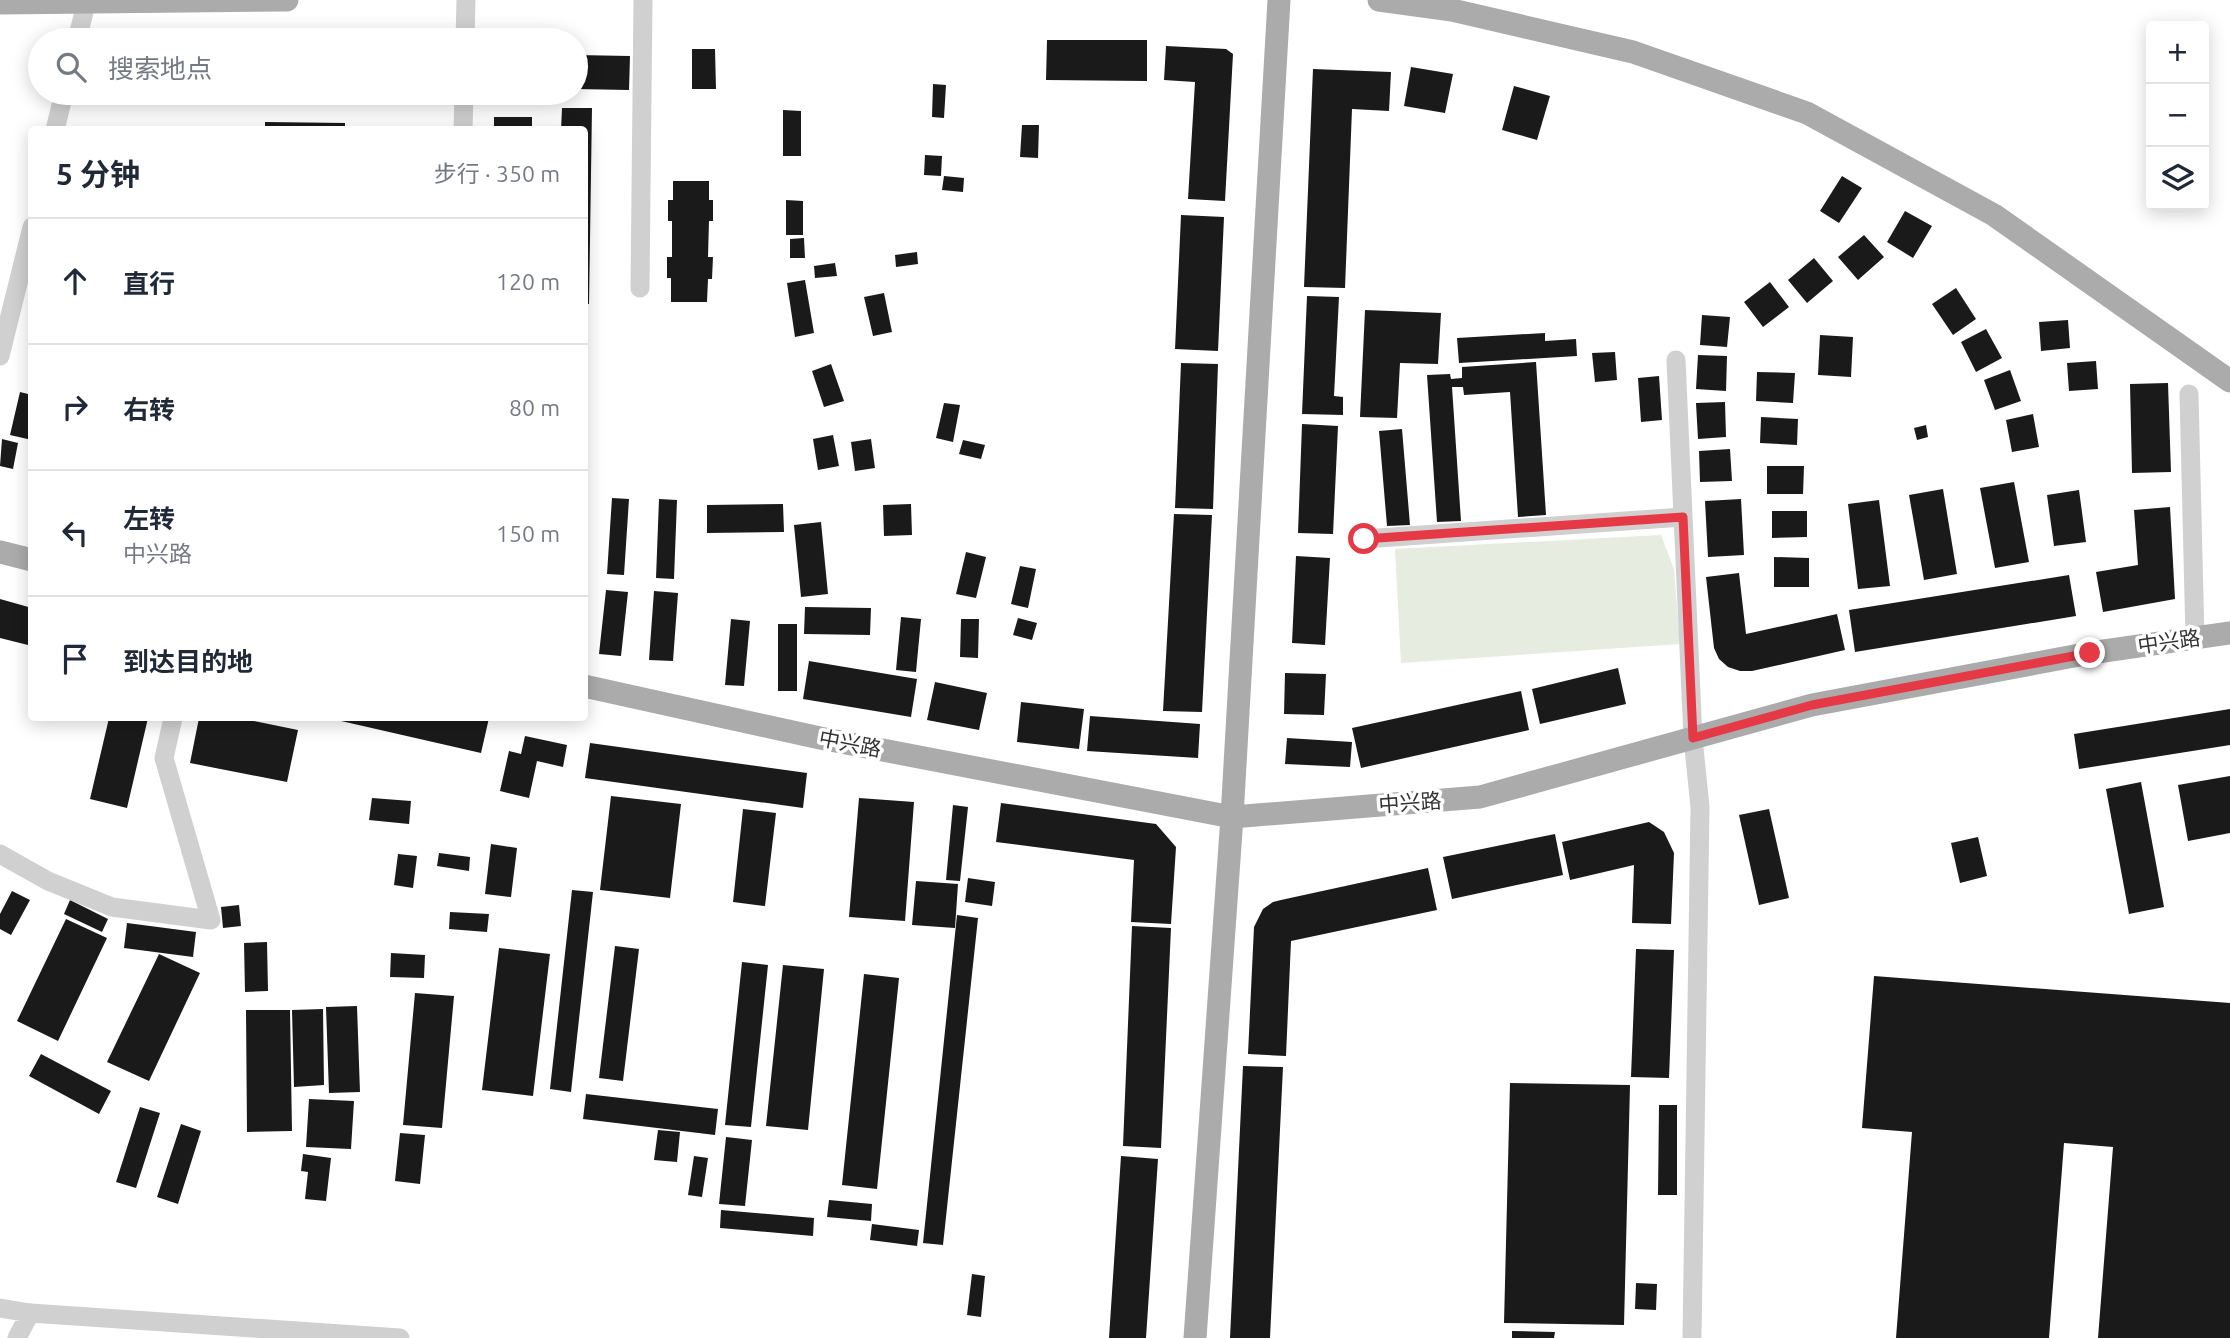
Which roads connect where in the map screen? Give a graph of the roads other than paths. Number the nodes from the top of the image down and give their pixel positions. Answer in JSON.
{"nodes":[{"id":1,"x":287,"y":0,"type":"edge"},
{"id":2,"x":466,"y":0,"type":"edge"},
{"id":3,"x":642,"y":0,"type":"edge"},
{"id":4,"x":1279,"y":0,"type":"edge"},
{"id":5,"x":1379,"y":0,"type":"edge"},
{"id":6,"x":86,"y":1,"type":"edge"},
{"id":7,"x":0,"y":3,"type":"edge"},
{"id":8,"x":80,"y":28,"type":"edge"},
{"id":9,"x":466,"y":28,"type":"edge"},
{"id":10,"x":61,"y":105,"type":"edge"},
{"id":11,"x":464,"y":105,"type":"edge"},
{"id":12,"x":56,"y":126,"type":"edge"},
{"id":13,"x":463,"y":126,"type":"edge"},
{"id":14,"x":28,"y":243,"type":"edge"},
{"id":15,"x":640,"y":288,"type":"dead end"},
{"id":16,"x":0,"y":356,"type":"edge"},
{"id":17,"x":1676,"y":360,"type":"dead end"},
{"id":18,"x":2230,"y":381,"type":"edge"},
{"id":19,"x":2189,"y":394,"type":"dead end"},
{"id":20,"x":1683,"y":517,"type":"junction"},
{"id":21,"x":1364,"y":539,"type":"dead end"},
{"id":22,"x":0,"y":552,"type":"edge"},
{"id":23,"x":28,"y":559,"type":"edge"},
{"id":24,"x":2230,"y":633,"type":"edge"},
{"id":25,"x":2195,"y":638,"type":"junction"},
{"id":26,"x":588,"y":687,"type":"edge"},
{"id":27,"x":172,"y":721,"type":"edge"},
{"id":28,"x":1693,"y":738,"type":"junction"},
{"id":29,"x":1232,"y":817,"type":"junction"},
{"id":30,"x":0,"y":854,"type":"edge"},
{"id":31,"x":0,"y":1308,"type":"edge"},
{"id":32,"x":30,"y":1313,"type":"junction"},
{"id":33,"x":17,"y":1338,"type":"edge"},
{"id":34,"x":400,"y":1338,"type":"edge"},
{"id":35,"x":1195,"y":1338,"type":"edge"},
{"id":36,"x":1692,"y":1338,"type":"edge"}],
"edges":[{"from":1,"to":6,"type":"main road"},
{"from":2,"to":9,"type":"street"},
{"from":3,"to":15,"type":"street"},
{"from":4,"to":29,"type":"main road"},
{"from":5,"to":18,"type":"main road"},
{"from":6,"to":7,"type":"main road"},
{"from":6,"to":8,"type":"street"},
{"from":10,"to":12,"type":"street"},
{"from":11,"to":13,"type":"street"},
{"from":14,"to":16,"type":"street"},
{"from":17,"to":20,"type":"street"},
{"from":19,"to":25,"type":"street"},
{"from":20,"to":21,"type":"street"},
{"from":20,"to":28,"type":"street"},
{"from":22,"to":23,"type":"main road"},
{"from":24,"to":25,"type":"main road","name":"中兴路"},
{"from":25,"to":28,"type":"main road","name":"中兴路"},
{"from":26,"to":29,"type":"main road","name":"中兴路"},
{"from":27,"to":30,"type":"street"},
{"from":28,"to":29,"type":"main road","name":"中兴路"},
{"from":28,"to":36,"type":"street"},
{"from":29,"to":35,"type":"main road"},
{"from":31,"to":32,"type":"street"},
{"from":32,"to":33,"type":"street"},
{"from":32,"to":34,"type":"street"}]}
